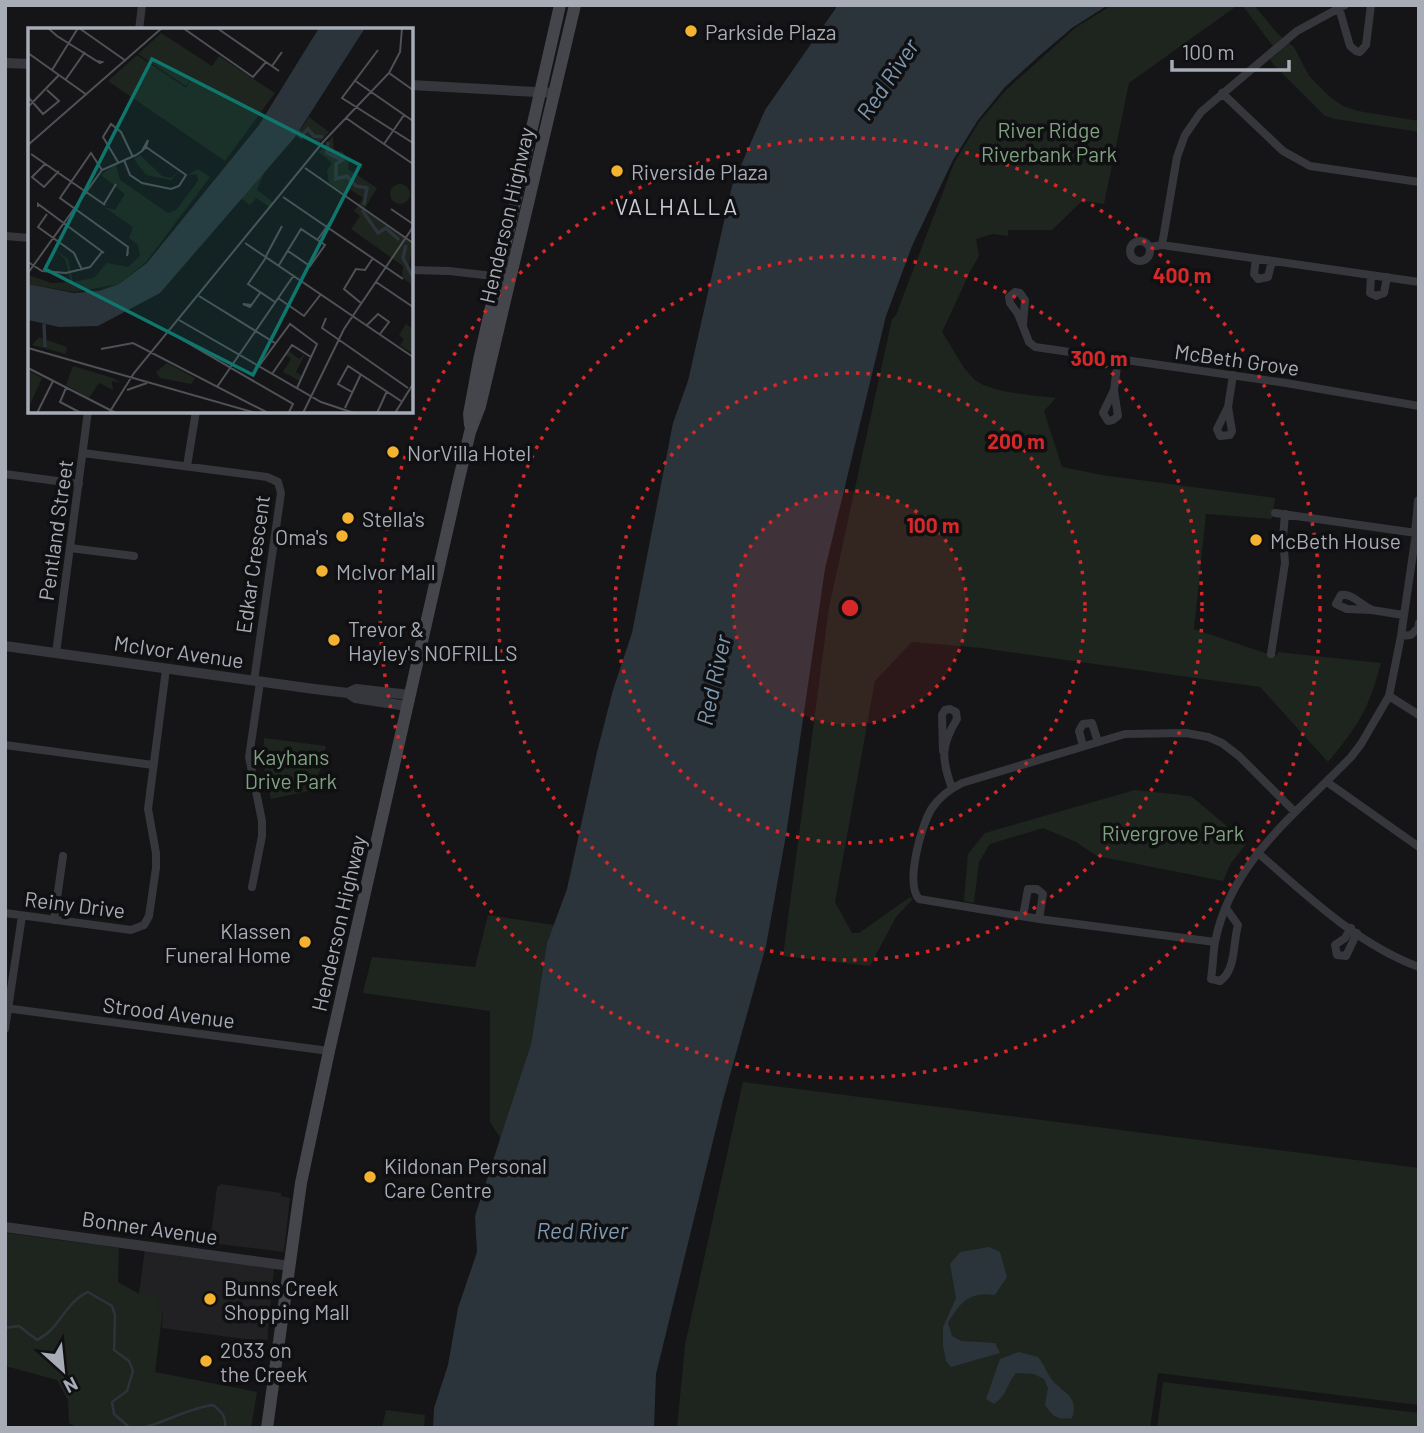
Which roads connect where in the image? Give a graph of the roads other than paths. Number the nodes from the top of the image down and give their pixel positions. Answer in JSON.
{"nodes":[{"id":1,"x":142,"y":5,"type":"edge"},
{"id":2,"x":560,"y":5,"type":"edge"},
{"id":3,"x":575,"y":5,"type":"edge"},
{"id":4,"x":1371,"y":5,"type":"edge"},
{"id":5,"x":1342,"y":7,"type":"edge"},
{"id":6,"x":139,"y":28,"type":"edge"},
{"id":7,"x":5,"y":63,"type":"edge"},
{"id":8,"x":28,"y":64,"type":"edge"},
{"id":9,"x":413,"y":85,"type":"edge"},
{"id":10,"x":540,"y":92,"type":"junction"},
{"id":11,"x":555,"y":93,"type":"junction"},
{"id":12,"x":1222,"y":93,"type":"junction"},
{"id":13,"x":1419,"y":182,"type":"edge"},
{"id":14,"x":5,"y":236,"type":"edge"},
{"id":15,"x":28,"y":237,"type":"edge"},
{"id":16,"x":1162,"y":245,"type":"junction"},
{"id":17,"x":1150,"y":247,"type":"dead end"},
{"id":18,"x":1256,"y":259,"type":"junction"},
{"id":19,"x":1272,"y":261,"type":"junction"},
{"id":20,"x":413,"y":270,"type":"edge"},
{"id":21,"x":1371,"y":275,"type":"junction"},
{"id":22,"x":497,"y":276,"type":"junction"},
{"id":23,"x":1387,"y":277,"type":"junction"},
{"id":24,"x":511,"y":279,"type":"junction"},
{"id":25,"x":1419,"y":282,"type":"edge"},
{"id":26,"x":1023,"y":324,"type":"dead end"},
{"id":27,"x":1118,"y":359,"type":"junction"},
{"id":28,"x":1233,"y":375,"type":"junction"},
{"id":29,"x":1114,"y":390,"type":"dead end"},
{"id":30,"x":1419,"y":406,"type":"edge"},
{"id":31,"x":1228,"y":407,"type":"dead end"},
{"id":32,"x":88,"y":413,"type":"edge"},
{"id":33,"x":196,"y":413,"type":"edge"},
{"id":34,"x":470,"y":432,"type":"junction"},
{"id":35,"x":83,"y":453,"type":"junction"},
{"id":36,"x":187,"y":466,"type":"junction"},
{"id":37,"x":5,"y":474,"type":"edge"},
{"id":38,"x":79,"y":484,"type":"junction"},
{"id":39,"x":1418,"y":504,"type":"edge"},
{"id":40,"x":1275,"y":513,"type":"dead end"},
{"id":41,"x":1285,"y":514,"type":"junction"},
{"id":42,"x":1418,"y":534,"type":"edge"},
{"id":43,"x":70,"y":548,"type":"junction"},
{"id":44,"x":134,"y":556,"type":"dead end"},
{"id":45,"x":1410,"y":567,"type":"junction"},
{"id":46,"x":1419,"y":575,"type":"edge"},
{"id":47,"x":1372,"y":610,"type":"dead end"},
{"id":48,"x":1403,"y":615,"type":"junction"},
{"id":49,"x":1419,"y":623,"type":"edge"},
{"id":50,"x":1401,"y":636,"type":"junction"},
{"id":51,"x":5,"y":646,"type":"edge"},
{"id":52,"x":56,"y":653,"type":"junction"},
{"id":53,"x":1271,"y":654,"type":"dead end"},
{"id":54,"x":166,"y":669,"type":"junction"},
{"id":55,"x":257,"y":681,"type":"junction"},
{"id":56,"x":1389,"y":696,"type":"junction"},
{"id":57,"x":408,"y":701,"type":"junction"},
{"id":58,"x":1419,"y":715,"type":"edge"},
{"id":59,"x":1098,"y":741,"type":"junction"},
{"id":60,"x":5,"y":746,"type":"edge"},
{"id":61,"x":1083,"y":746,"type":"junction"},
{"id":62,"x":943,"y":751,"type":"dead end"},
{"id":63,"x":153,"y":765,"type":"junction"},
{"id":64,"x":1327,"y":782,"type":"junction"},
{"id":65,"x":953,"y":788,"type":"junction"},
{"id":66,"x":1295,"y":812,"type":"junction"},
{"id":67,"x":1419,"y":847,"type":"edge"},
{"id":68,"x":1257,"y":852,"type":"junction"},
{"id":69,"x":63,"y":856,"type":"dead end"},
{"id":70,"x":252,"y":887,"type":"dead end"},
{"id":71,"x":1226,"y":908,"type":"junction"},
{"id":72,"x":5,"y":913,"type":"edge"},
{"id":73,"x":22,"y":915,"type":"junction"},
{"id":74,"x":1023,"y":916,"type":"junction"},
{"id":75,"x":1039,"y":919,"type":"junction"},
{"id":76,"x":54,"y":920,"type":"junction"},
{"id":77,"x":1215,"y":942,"type":"junction"},
{"id":78,"x":1419,"y":967,"type":"edge"},
{"id":79,"x":7,"y":1008,"type":"edge"},
{"id":80,"x":5,"y":1029,"type":"edge"},
{"id":81,"x":329,"y":1051,"type":"junction"},
{"id":82,"x":5,"y":1227,"type":"edge"},
{"id":83,"x":290,"y":1266,"type":"junction"},
{"id":84,"x":267,"y":1428,"type":"edge"}],
"edges":[{"from":1,"to":6,"type":"street"},
{"from":2,"to":10,"type":"main road","name":"Henderson Highway"},
{"from":3,"to":11,"type":"main road","name":"Henderson Highway"},
{"from":4,"to":5,"type":"street"},
{"from":5,"to":12,"type":"street"},
{"from":7,"to":8,"type":"street"},
{"from":9,"to":10,"type":"street"},
{"from":10,"to":11,"type":"street"},
{"from":10,"to":22,"type":"main road","name":"Henderson Highway"},
{"from":11,"to":24,"type":"main road","name":"Henderson Highway"},
{"from":12,"to":13,"type":"street"},
{"from":12,"to":16,"type":"street"},
{"from":14,"to":15,"type":"street"},
{"from":16,"to":17,"type":"street"},
{"from":16,"to":18,"type":"street"},
{"from":18,"to":19,"type":"street"},
{"from":18,"to":19,"type":"street"},
{"from":19,"to":21,"type":"street"},
{"from":20,"to":22,"type":"street"},
{"from":21,"to":23,"type":"street"},
{"from":21,"to":23,"type":"street"},
{"from":22,"to":24,"type":"street"},
{"from":22,"to":34,"type":"main road","name":"Henderson Highway"},
{"from":23,"to":25,"type":"street"},
{"from":24,"to":34,"type":"main road","name":"Henderson Highway"},
{"from":26,"to":27,"type":"street","name":"McBeth Grove"},
{"from":27,"to":28,"type":"street","name":"McBeth Grove"},
{"from":27,"to":29,"type":"street"},
{"from":28,"to":30,"type":"street","name":"McBeth Grove"},
{"from":28,"to":31,"type":"street"},
{"from":32,"to":35,"type":"street","name":"Pentland Street"},
{"from":33,"to":36,"type":"street"},
{"from":34,"to":57,"type":"main road","name":"Henderson Highway"},
{"from":35,"to":36,"type":"street","name":"Edkar Crescent"},
{"from":35,"to":38,"type":"street","name":"Pentland Street"},
{"from":36,"to":55,"type":"street","name":"Edkar Crescent"},
{"from":37,"to":38,"type":"street"},
{"from":38,"to":43,"type":"street","name":"Pentland Street"},
{"from":39,"to":42,"type":"street"},
{"from":40,"to":41,"type":"street"},
{"from":41,"to":42,"type":"street"},
{"from":41,"to":53,"type":"street"},
{"from":42,"to":45,"type":"street"},
{"from":43,"to":44,"type":"street"},
{"from":43,"to":52,"type":"street","name":"Pentland Street"},
{"from":45,"to":46,"type":"street"},
{"from":45,"to":48,"type":"street"},
{"from":47,"to":48,"type":"street"},
{"from":48,"to":50,"type":"street"},
{"from":49,"to":50,"type":"street"},
{"from":50,"to":56,"type":"street"},
{"from":51,"to":52,"type":"street","name":"McIvor Avenue"},
{"from":52,"to":54,"type":"street","name":"McIvor Avenue"},
{"from":54,"to":55,"type":"street","name":"McIvor Avenue"},
{"from":54,"to":63,"type":"street","name":"Reiny Drive"},
{"from":55,"to":57,"type":"street","name":"McIvor Avenue"},
{"from":55,"to":70,"type":"street"},
{"from":56,"to":58,"type":"street"},
{"from":56,"to":64,"type":"street"},
{"from":57,"to":81,"type":"main road","name":"Henderson Highway"},
{"from":59,"to":61,"type":"street"},
{"from":59,"to":61,"type":"street"},
{"from":59,"to":66,"type":"street"},
{"from":60,"to":63,"type":"street"},
{"from":61,"to":65,"type":"street"},
{"from":62,"to":65,"type":"street"},
{"from":63,"to":76,"type":"street","name":"Reiny Drive"},
{"from":64,"to":66,"type":"street"},
{"from":64,"to":67,"type":"street"},
{"from":65,"to":74,"type":"street"},
{"from":66,"to":68,"type":"street"},
{"from":68,"to":71,"type":"street"},
{"from":68,"to":78,"type":"street"},
{"from":69,"to":76,"type":"street"},
{"from":71,"to":77,"type":"street"},
{"from":71,"to":77,"type":"street"},
{"from":72,"to":73,"type":"street","name":"Reiny Drive"},
{"from":73,"to":76,"type":"street","name":"Reiny Drive"},
{"from":73,"to":79,"type":"street"},
{"from":74,"to":75,"type":"street"},
{"from":74,"to":75,"type":"street"},
{"from":75,"to":77,"type":"street"},
{"from":79,"to":80,"type":"street"},
{"from":79,"to":81,"type":"street","name":"Strood Avenue"},
{"from":81,"to":83,"type":"main road","name":"Henderson Highway"},
{"from":82,"to":83,"type":"street","name":"Bonner Avenue"},
{"from":83,"to":84,"type":"main road","name":"Henderson Highway"}]}
